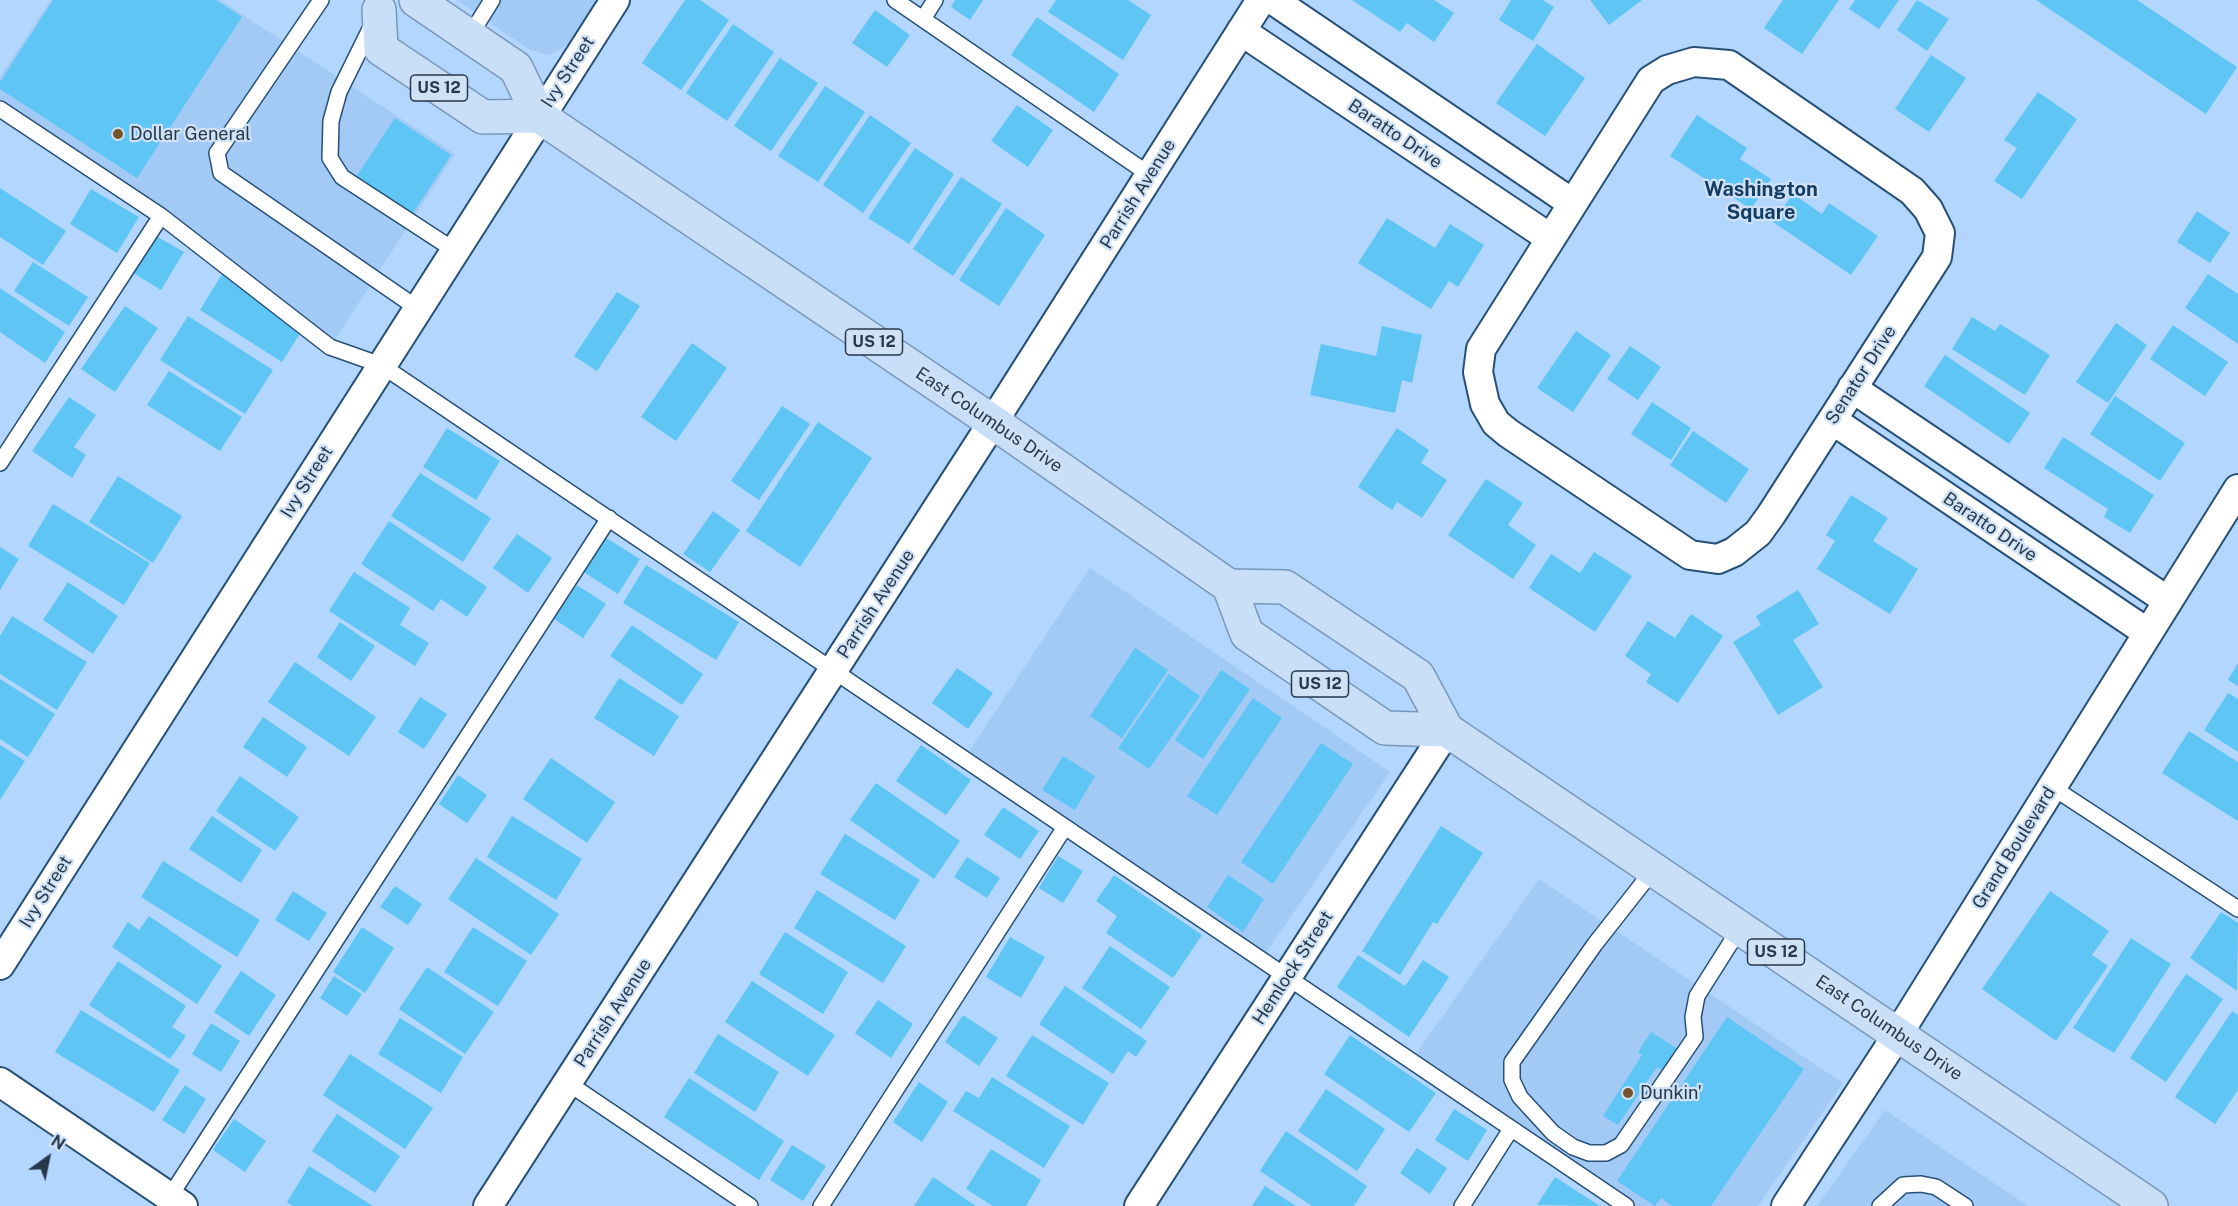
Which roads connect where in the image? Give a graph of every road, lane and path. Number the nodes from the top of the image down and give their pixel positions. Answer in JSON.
{"nodes":[{"id":1,"x":321,"y":0,"type":"edge"},
{"id":2,"x":416,"y":0,"type":"edge"},
{"id":3,"x":492,"y":0,"type":"edge"},
{"id":4,"x":615,"y":0,"type":"edge"},
{"id":5,"x":895,"y":0,"type":"edge"},
{"id":6,"x":935,"y":0,"type":"edge"},
{"id":7,"x":1261,"y":0,"type":"edge"},
{"id":8,"x":1273,"y":0,"type":"edge"},
{"id":9,"x":377,"y":3,"type":"edge"},
{"id":10,"x":923,"y":19,"type":"junction"},
{"id":11,"x":1241,"y":31,"type":"junction"},
{"id":12,"x":469,"y":37,"type":"junction"},
{"id":13,"x":0,"y":109,"type":"edge"},
{"id":14,"x":538,"y":116,"type":"junction"},
{"id":15,"x":1149,"y":176,"type":"junction"},
{"id":16,"x":1572,"y":203,"type":"junction"},
{"id":17,"x":161,"y":216,"type":"junction"},
{"id":18,"x":1550,"y":238,"type":"junction"},
{"id":19,"x":454,"y":250,"type":"junction"},
{"id":20,"x":417,"y":308,"type":"junction"},
{"id":21,"x":381,"y":365,"type":"junction"},
{"id":22,"x":1852,"y":388,"type":"junction"},
{"id":23,"x":1832,"y":420,"type":"junction"},
{"id":24,"x":993,"y":422,"type":"junction"},
{"id":25,"x":0,"y":463,"type":"edge"},
{"id":26,"x":2238,"y":489,"type":"edge"},
{"id":27,"x":609,"y":518,"type":"junction"},
{"id":28,"x":1229,"y":586,"type":"junction"},
{"id":29,"x":2168,"y":601,"type":"junction"},
{"id":30,"x":2148,"y":633,"type":"junction"},
{"id":31,"x":833,"y":671,"type":"junction"},
{"id":32,"x":1447,"y":730,"type":"junction"},
{"id":33,"x":2052,"y":788,"type":"junction"},
{"id":34,"x":1065,"y":827,"type":"junction"},
{"id":35,"x":1654,"y":869,"type":"junction"},
{"id":36,"x":2238,"y":909,"type":"edge"},
{"id":37,"x":1740,"y":928,"type":"junction"},
{"id":38,"x":0,"y":965,"type":"edge"},
{"id":39,"x":1287,"y":977,"type":"junction"},
{"id":40,"x":1898,"y":1034,"type":"junction"},
{"id":41,"x":0,"y":1082,"type":"edge"},
{"id":42,"x":568,"y":1083,"type":"junction"},
{"id":43,"x":1511,"y":1129,"type":"junction"},
{"id":44,"x":172,"y":1203,"type":"edge"},
{"id":45,"x":488,"y":1206,"type":"edge"},
{"id":46,"x":750,"y":1206,"type":"edge"},
{"id":47,"x":821,"y":1206,"type":"edge"},
{"id":48,"x":1139,"y":1206,"type":"edge"},
{"id":49,"x":1462,"y":1206,"type":"edge"},
{"id":50,"x":1626,"y":1206,"type":"edge"},
{"id":51,"x":1786,"y":1206,"type":"edge"},
{"id":52,"x":1880,"y":1206,"type":"edge"},
{"id":53,"x":1965,"y":1206,"type":"edge"},
{"id":54,"x":2151,"y":1206,"type":"edge"}],
"edges":[{"from":1,"to":20,"type":"lane"},
{"from":2,"to":9,"type":"main road"},
{"from":2,"to":12,"type":"main road"},
{"from":3,"to":12,"type":"lane"},
{"from":4,"to":14,"type":"street","name":"Ivy Street"},
{"from":5,"to":10,"type":"lane"},
{"from":6,"to":10,"type":"lane"},
{"from":7,"to":11,"type":"street","name":"Parrish Avenue"},
{"from":8,"to":16,"type":"street"},
{"from":9,"to":14,"type":"main road","number":"US 12"},
{"from":9,"to":19,"type":"lane"},
{"from":10,"to":15,"type":"lane"},
{"from":11,"to":15,"type":"street","name":"Parrish Avenue"},
{"from":11,"to":18,"type":"street","name":"Baratto Drive"},
{"from":12,"to":14,"type":"main road"},
{"from":13,"to":17,"type":"lane"},
{"from":14,"to":19,"type":"street","name":"Ivy Street"},
{"from":14,"to":24,"type":"main road","name":"East Columbus Drive","number":"US 12"},
{"from":15,"to":24,"type":"street","name":"Parrish Avenue"},
{"from":16,"to":18,"type":"street","name":"Senator Drive"},
{"from":16,"to":22,"type":"street","name":"Senator Drive"},
{"from":17,"to":21,"type":"lane"},
{"from":17,"to":25,"type":"lane"},
{"from":18,"to":23,"type":"street","name":"Senator Drive"},
{"from":19,"to":20,"type":"street","name":"Ivy Street"},
{"from":20,"to":21,"type":"street","name":"Ivy Street"},
{"from":21,"to":27,"type":"lane"},
{"from":21,"to":38,"type":"street","name":"Ivy Street"},
{"from":22,"to":23,"type":"street","name":"Senator Drive"},
{"from":22,"to":29,"type":"street"},
{"from":23,"to":30,"type":"street","name":"Baratto Drive"},
{"from":24,"to":28,"type":"main road","name":"East Columbus Drive","number":"US 12"},
{"from":24,"to":31,"type":"street","name":"Parrish Avenue"},
{"from":26,"to":29,"type":"street","name":"Grand Boulevard"},
{"from":27,"to":31,"type":"lane"},
{"from":27,"to":44,"type":"lane"},
{"from":28,"to":32,"type":"main road","name":"East Columbus Drive","number":"US 12"},
{"from":28,"to":32,"type":"main road","number":"US 12"},
{"from":29,"to":30,"type":"street","name":"Grand Boulevard"},
{"from":30,"to":33,"type":"street","name":"Grand Boulevard"},
{"from":31,"to":34,"type":"lane"},
{"from":31,"to":42,"type":"street","name":"Parrish Avenue"},
{"from":32,"to":35,"type":"main road","name":"East Columbus Drive","number":"US 12"},
{"from":32,"to":39,"type":"street","name":"Hemlock Street"},
{"from":33,"to":36,"type":"lane"},
{"from":33,"to":40,"type":"street","name":"Grand Boulevard"},
{"from":34,"to":39,"type":"lane"},
{"from":34,"to":47,"type":"lane"},
{"from":35,"to":37,"type":"main road","name":"East Columbus Drive","number":"US 12"},
{"from":35,"to":37,"type":"lane"},
{"from":37,"to":40,"type":"main road","name":"East Columbus Drive","number":"US 12"},
{"from":39,"to":43,"type":"lane"},
{"from":39,"to":48,"type":"street","name":"Hemlock Street"},
{"from":40,"to":51,"type":"street","name":"Grand Boulevard"},
{"from":40,"to":54,"type":"main road","name":"East Columbus Drive","number":"US 12"},
{"from":41,"to":44,"type":"street"},
{"from":42,"to":45,"type":"street","name":"Parrish Avenue"},
{"from":42,"to":46,"type":"lane"},
{"from":43,"to":49,"type":"lane"},
{"from":43,"to":50,"type":"lane"},
{"from":52,"to":53,"type":"lane"}]}
